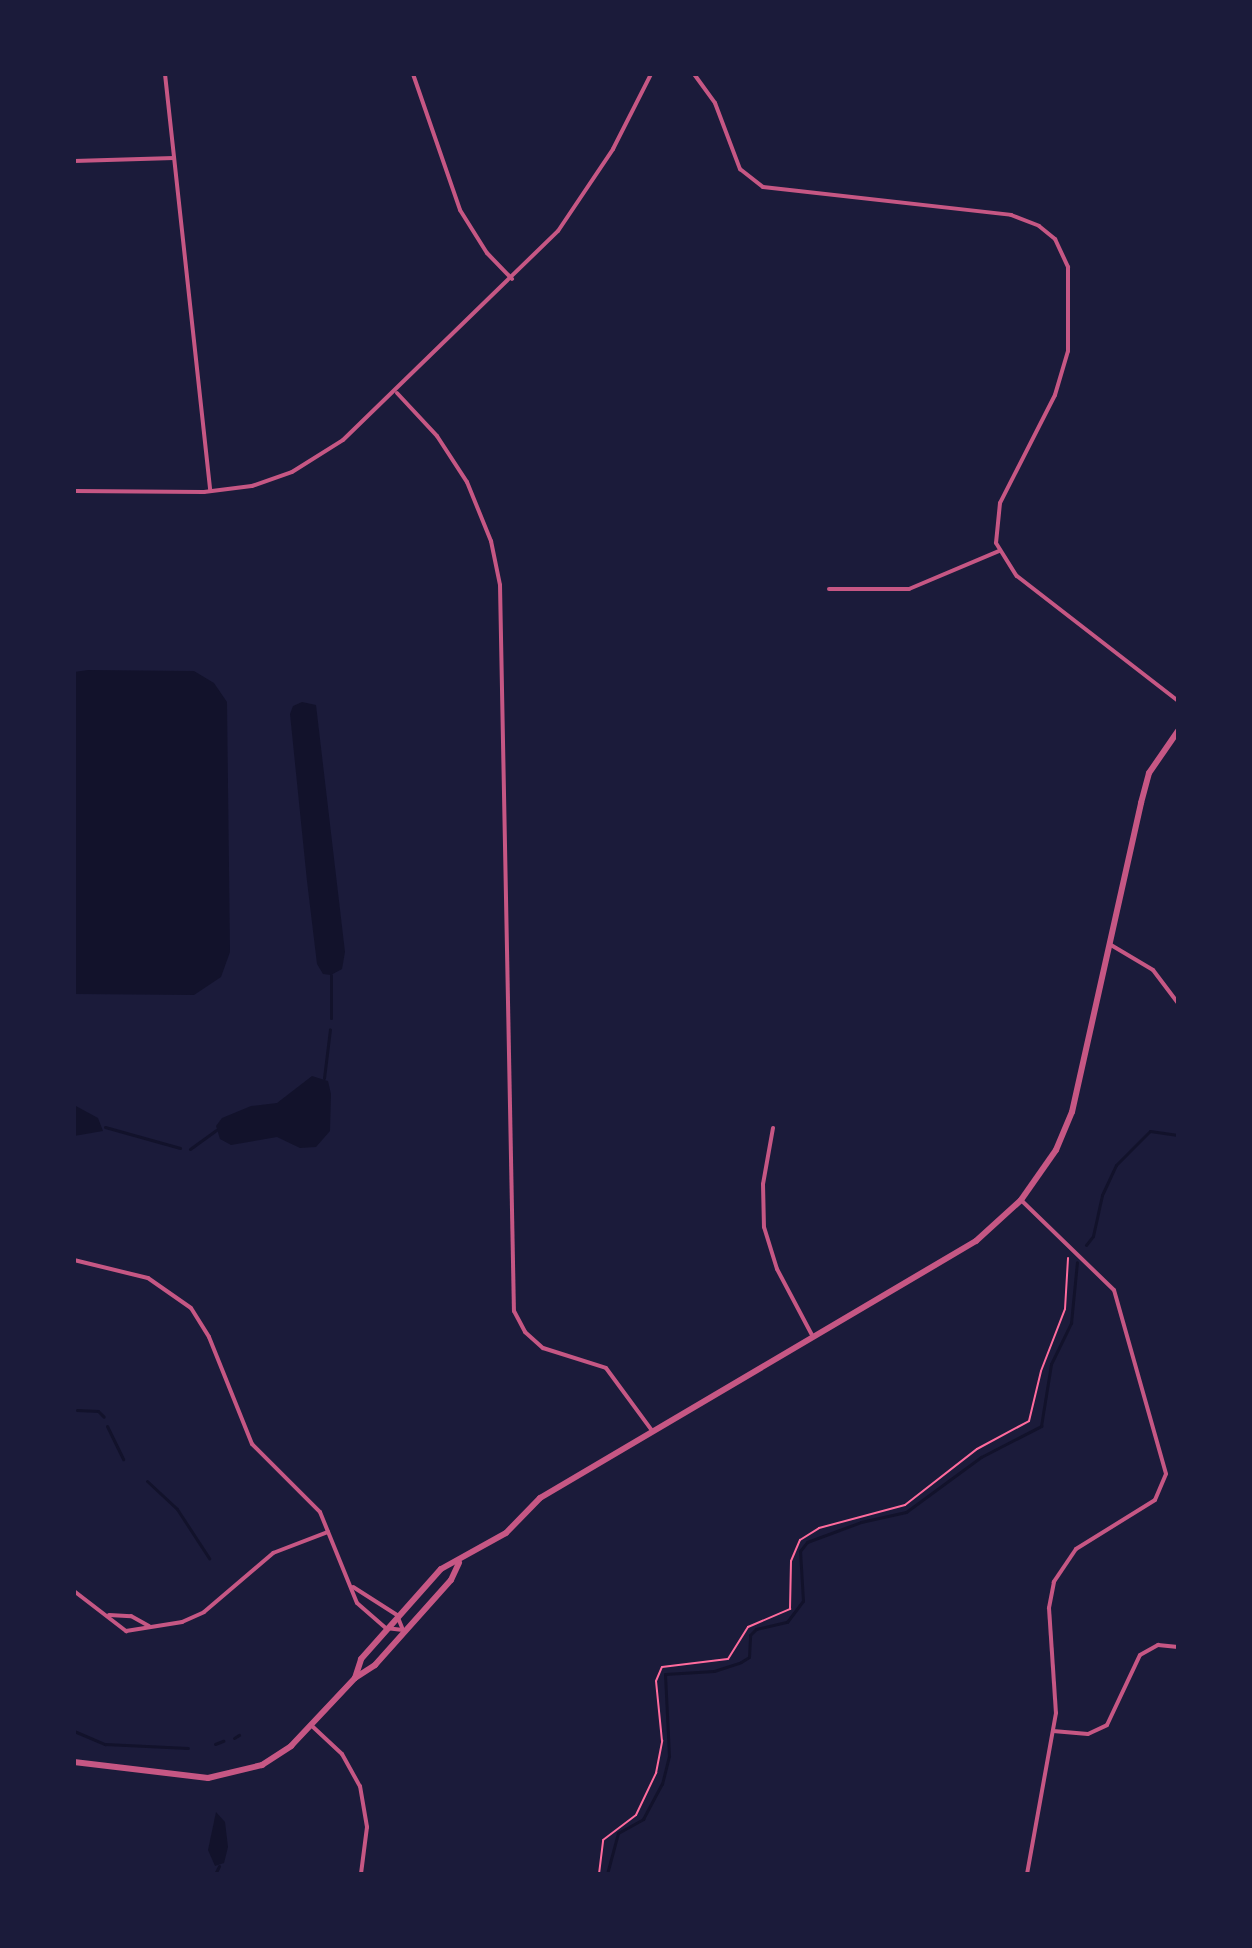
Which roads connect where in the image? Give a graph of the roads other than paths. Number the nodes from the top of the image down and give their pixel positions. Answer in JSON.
{"nodes":[{"id":1,"x":165,"y":74,"type":"edge"},
{"id":2,"x":413,"y":74,"type":"edge"},
{"id":3,"x":651,"y":74,"type":"edge"},
{"id":4,"x":694,"y":74,"type":"edge"},
{"id":5,"x":174,"y":158,"type":"junction"},
{"id":6,"x":74,"y":161,"type":"edge"},
{"id":7,"x":512,"y":279,"type":"junction"},
{"id":8,"x":397,"y":393,"type":"junction"},
{"id":9,"x":74,"y":491,"type":"edge"},
{"id":10,"x":210,"y":491,"type":"junction"},
{"id":11,"x":999,"y":551,"type":"junction"},
{"id":12,"x":829,"y":589,"type":"dead end"},
{"id":13,"x":1178,"y":701,"type":"edge"},
{"id":14,"x":1178,"y":731,"type":"edge"},
{"id":15,"x":1111,"y":945,"type":"junction"},
{"id":16,"x":1178,"y":1003,"type":"edge"},
{"id":17,"x":773,"y":1128,"type":"dead end"},
{"id":18,"x":1021,"y":1200,"type":"junction"},
{"id":19,"x":74,"y":1260,"type":"edge"},
{"id":20,"x":813,"y":1337,"type":"junction"},
{"id":21,"x":653,"y":1432,"type":"junction"},
{"id":22,"x":328,"y":1532,"type":"junction"},
{"id":23,"x":459,"y":1563,"type":"junction"},
{"id":24,"x":353,"y":1587,"type":"junction"},
{"id":25,"x":74,"y":1591,"type":"edge"},
{"id":26,"x":109,"y":1615,"type":"junction"},
{"id":27,"x":397,"y":1615,"type":"junction"},
{"id":28,"x":149,"y":1626,"type":"junction"},
{"id":29,"x":386,"y":1628,"type":"junction"},
{"id":30,"x":403,"y":1630,"type":"junction"},
{"id":31,"x":1178,"y":1647,"type":"edge"},
{"id":32,"x":355,"y":1678,"type":"junction"},
{"id":33,"x":312,"y":1726,"type":"junction"},
{"id":34,"x":1053,"y":1731,"type":"junction"},
{"id":35,"x":74,"y":1762,"type":"edge"},
{"id":36,"x":361,"y":1874,"type":"edge"},
{"id":37,"x":1027,"y":1874,"type":"edge"}],
"edges":[{"from":1,"to":5,"type":"street"},
{"from":2,"to":7,"type":"street"},
{"from":3,"to":7,"type":"street"},
{"from":4,"to":11,"type":"street"},
{"from":5,"to":6,"type":"street"},
{"from":5,"to":10,"type":"street"},
{"from":7,"to":8,"type":"street"},
{"from":8,"to":10,"type":"street"},
{"from":8,"to":21,"type":"street"},
{"from":9,"to":10,"type":"street"},
{"from":11,"to":12,"type":"street"},
{"from":11,"to":13,"type":"street"},
{"from":14,"to":15,"type":"street"},
{"from":15,"to":16,"type":"street"},
{"from":15,"to":18,"type":"street"},
{"from":17,"to":20,"type":"street"},
{"from":18,"to":20,"type":"street"},
{"from":18,"to":34,"type":"street"},
{"from":19,"to":22,"type":"street"},
{"from":20,"to":21,"type":"street"},
{"from":21,"to":23,"type":"street"},
{"from":22,"to":24,"type":"street"},
{"from":22,"to":28,"type":"street"},
{"from":23,"to":27,"type":"street"},
{"from":23,"to":30,"type":"street"},
{"from":24,"to":27,"type":"street"},
{"from":24,"to":29,"type":"street"},
{"from":25,"to":26,"type":"street"},
{"from":26,"to":28,"type":"street"},
{"from":26,"to":28,"type":"street"},
{"from":27,"to":29,"type":"street"},
{"from":27,"to":30,"type":"street"},
{"from":29,"to":30,"type":"street"},
{"from":29,"to":32,"type":"street"},
{"from":30,"to":32,"type":"street"},
{"from":31,"to":34,"type":"street"},
{"from":32,"to":33,"type":"street"},
{"from":33,"to":35,"type":"street"},
{"from":33,"to":36,"type":"street"},
{"from":34,"to":37,"type":"street"}]}
